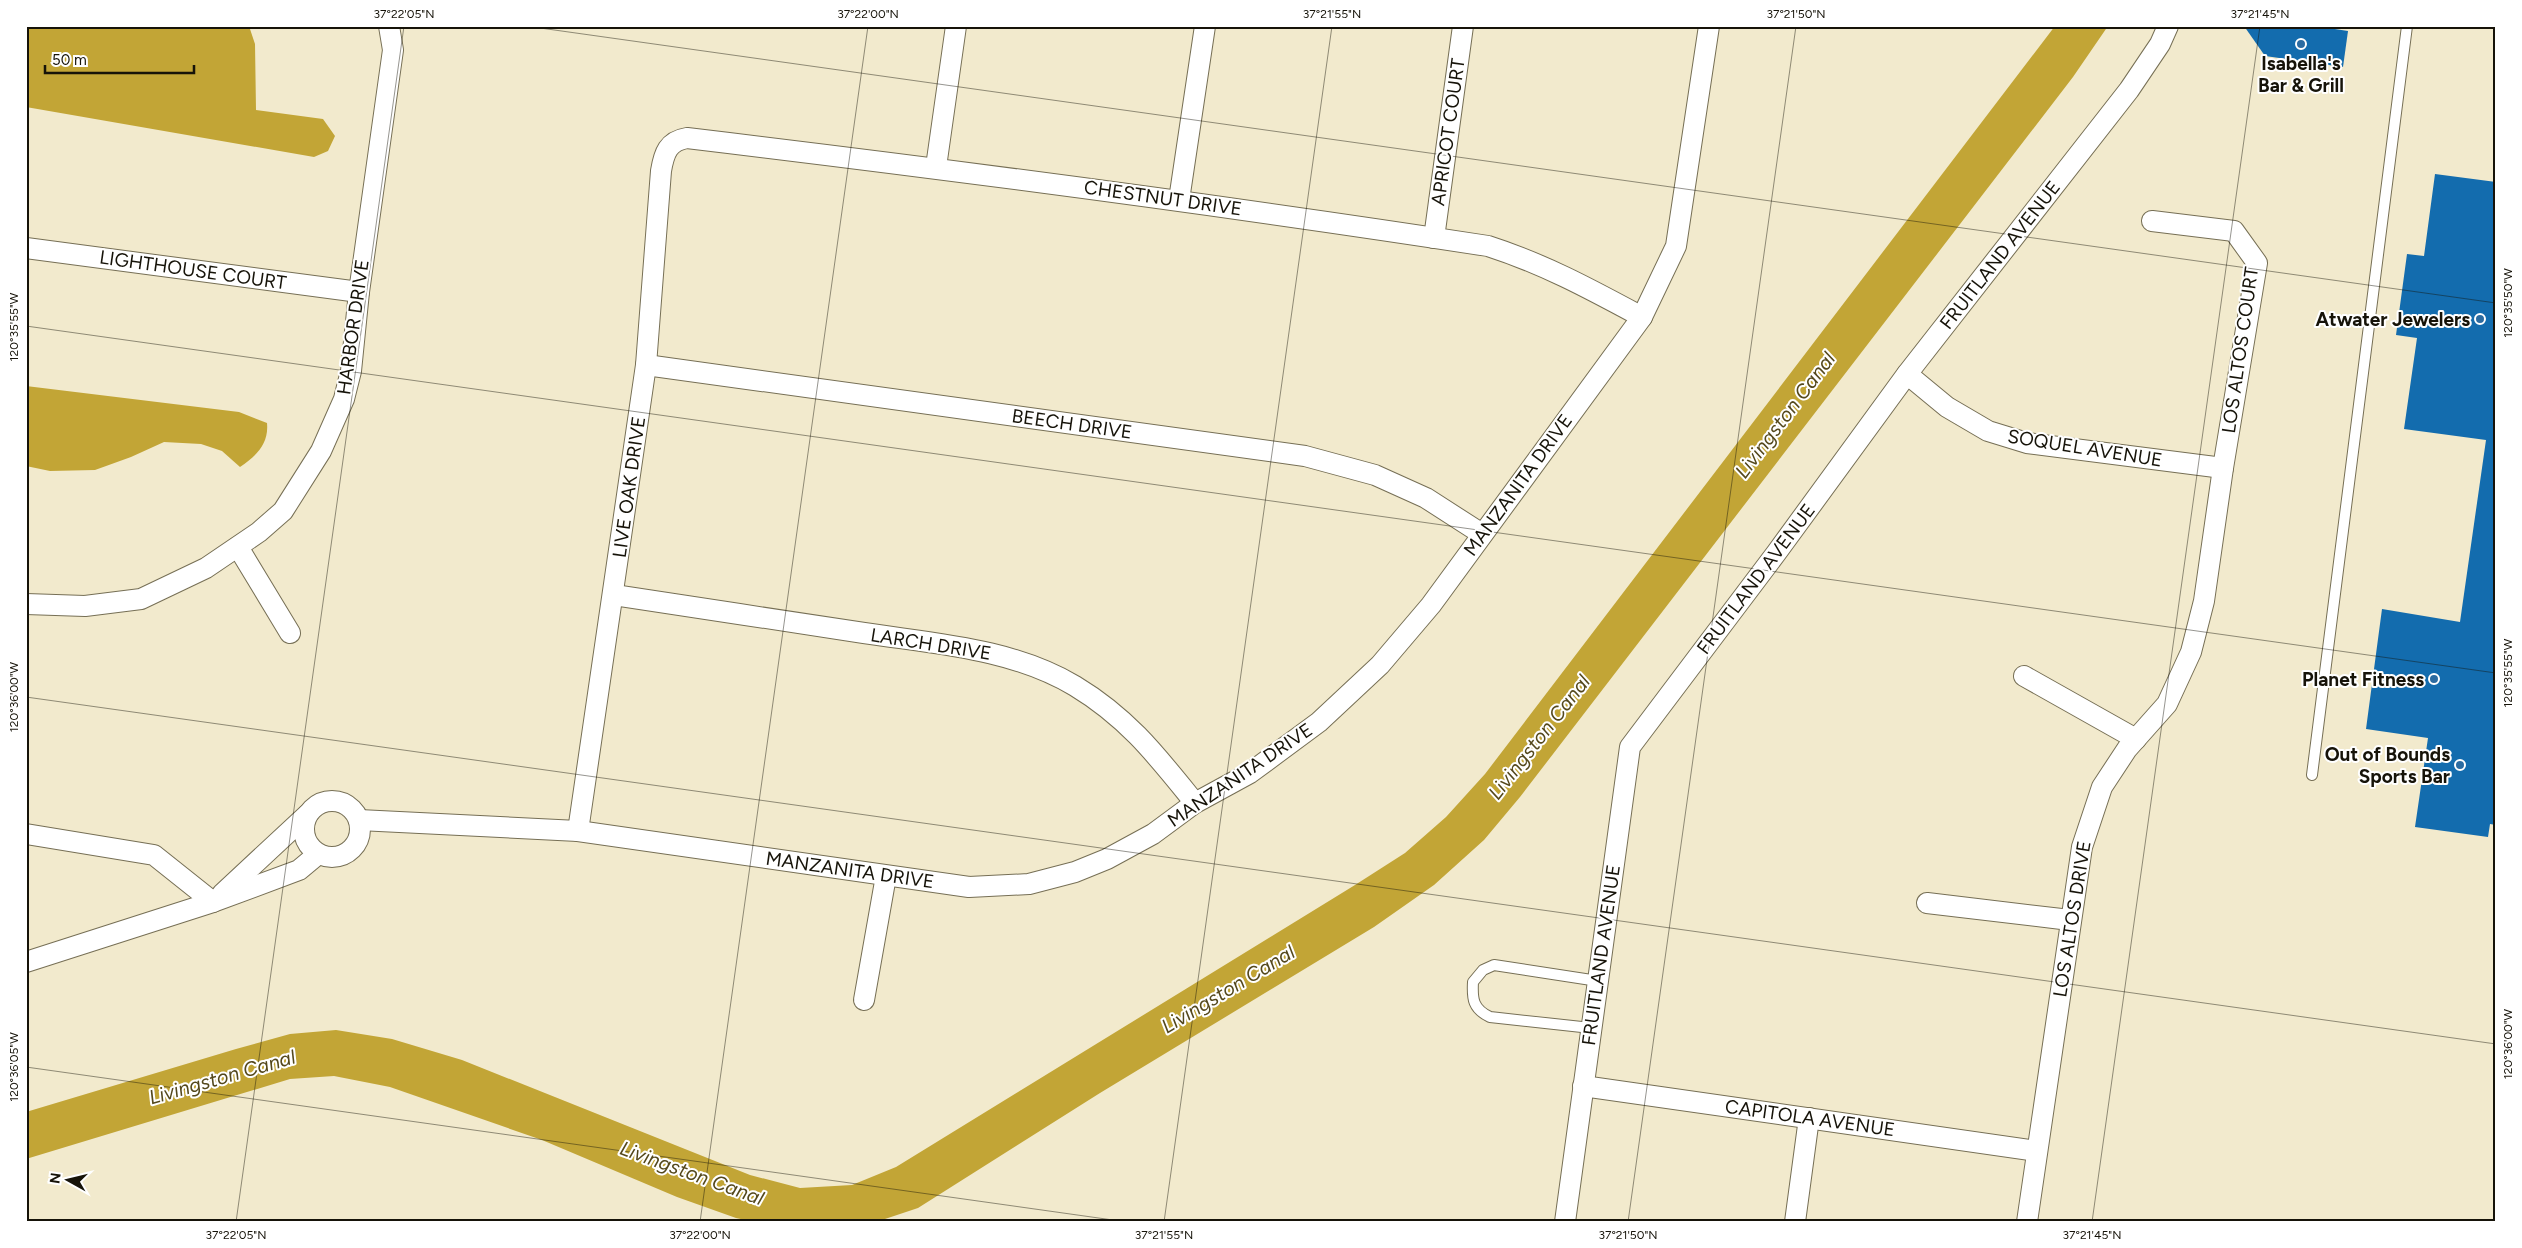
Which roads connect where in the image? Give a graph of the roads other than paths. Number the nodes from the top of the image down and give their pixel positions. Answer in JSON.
{"nodes":[{"id":1,"x":389,"y":26,"type":"edge"},
{"id":2,"x":956,"y":26,"type":"edge"},
{"id":3,"x":1205,"y":26,"type":"edge"},
{"id":4,"x":1462,"y":26,"type":"edge"},
{"id":5,"x":1709,"y":26,"type":"edge"},
{"id":6,"x":2168,"y":26,"type":"edge"},
{"id":7,"x":2407,"y":26,"type":"edge"},
{"id":8,"x":670,"y":144,"type":"joint"},
{"id":9,"x":936,"y":167,"type":"junction"},
{"id":10,"x":1179,"y":200,"type":"junction"},
{"id":11,"x":2152,"y":221,"type":"dead end"},
{"id":12,"x":1434,"y":238,"type":"junction"},
{"id":13,"x":26,"y":248,"type":"edge"},
{"id":14,"x":359,"y":292,"type":"junction"},
{"id":15,"x":1642,"y":317,"type":"junction"},
{"id":16,"x":646,"y":365,"type":"junction"},
{"id":17,"x":1906,"y":374,"type":"junction"},
{"id":18,"x":2223,"y":468,"type":"junction"},
{"id":19,"x":1482,"y":534,"type":"junction"},
{"id":20,"x":238,"y":547,"type":"junction"},
{"id":21,"x":614,"y":595,"type":"junction"},
{"id":22,"x":26,"y":604,"type":"edge"},
{"id":23,"x":290,"y":633,"type":"dead end"},
{"id":24,"x":2024,"y":676,"type":"dead end"},
{"id":25,"x":2136,"y":739,"type":"junction"},
{"id":26,"x":2312,"y":775,"type":"dead end"},
{"id":27,"x":1195,"y":803,"type":"junction"},
{"id":28,"x":308,"y":814,"type":"junction"},
{"id":29,"x":359,"y":820,"type":"junction"},
{"id":30,"x":578,"y":831,"type":"junction"},
{"id":31,"x":26,"y":834,"type":"edge"},
{"id":32,"x":317,"y":855,"type":"junction"},
{"id":33,"x":886,"y":876,"type":"junction"},
{"id":34,"x":213,"y":902,"type":"junction"},
{"id":35,"x":1927,"y":903,"type":"dead end"},
{"id":36,"x":2070,"y":920,"type":"junction"},
{"id":37,"x":26,"y":962,"type":"edge"},
{"id":38,"x":1598,"y":981,"type":"junction"},
{"id":39,"x":864,"y":1000,"type":"dead end"},
{"id":40,"x":1591,"y":1028,"type":"junction"},
{"id":41,"x":1583,"y":1086,"type":"junction"},
{"id":42,"x":1809,"y":1118,"type":"junction"},
{"id":43,"x":2038,"y":1151,"type":"junction"},
{"id":44,"x":1564,"y":1222,"type":"edge"},
{"id":45,"x":1795,"y":1222,"type":"edge"},
{"id":46,"x":2027,"y":1222,"type":"edge"}],
"edges":[{"from":1,"to":14,"type":"street","name":"HARBOR DRIVE"},
{"from":2,"to":9,"type":"street"},
{"from":3,"to":10,"type":"street"},
{"from":4,"to":12,"type":"street","name":"APRICOT COURT"},
{"from":5,"to":15,"type":"street","name":"MANZANITA DRIVE"},
{"from":6,"to":17,"type":"street","name":"FRUITLAND AVENUE"},
{"from":7,"to":26,"type":"lane"},
{"from":8,"to":9,"type":"street","name":"CHESTNUT DRIVE"},
{"from":8,"to":16,"type":"street","name":"LIVE OAK DRIVE"},
{"from":9,"to":10,"type":"street","name":"CHESTNUT DRIVE"},
{"from":10,"to":12,"type":"street","name":"CHESTNUT DRIVE"},
{"from":11,"to":18,"type":"street","name":"LOS ALTOS COURT"},
{"from":12,"to":15,"type":"street","name":"CHESTNUT DRIVE"},
{"from":13,"to":14,"type":"street","name":"LIGHTHOUSE COURT"},
{"from":14,"to":20,"type":"street","name":"HARBOR DRIVE"},
{"from":15,"to":19,"type":"street","name":"MANZANITA DRIVE"},
{"from":16,"to":19,"type":"street","name":"BEECH DRIVE"},
{"from":16,"to":21,"type":"street","name":"LIVE OAK DRIVE"},
{"from":17,"to":18,"type":"street","name":"SOQUEL AVENUE"},
{"from":17,"to":38,"type":"street","name":"FRUITLAND AVENUE"},
{"from":18,"to":25,"type":"street","name":"LOS ALTOS DRIVE"},
{"from":19,"to":27,"type":"street","name":"MANZANITA DRIVE"},
{"from":20,"to":22,"type":"street","name":"HARBOR DRIVE"},
{"from":20,"to":23,"type":"street"},
{"from":21,"to":27,"type":"street","name":"LARCH DRIVE"},
{"from":21,"to":30,"type":"street","name":"LIVE OAK DRIVE"},
{"from":24,"to":25,"type":"street"},
{"from":25,"to":36,"type":"street","name":"LOS ALTOS DRIVE"},
{"from":27,"to":33,"type":"street","name":"MANZANITA DRIVE"},
{"from":28,"to":29,"type":"street"},
{"from":28,"to":32,"type":"street"},
{"from":28,"to":34,"type":"street"},
{"from":29,"to":30,"type":"street","name":"MANZANITA DRIVE"},
{"from":29,"to":32,"type":"street"},
{"from":30,"to":33,"type":"street","name":"MANZANITA DRIVE"},
{"from":31,"to":34,"type":"street"},
{"from":32,"to":34,"type":"street"},
{"from":33,"to":39,"type":"street"},
{"from":34,"to":37,"type":"street"},
{"from":35,"to":36,"type":"street"},
{"from":36,"to":43,"type":"street","name":"LOS ALTOS DRIVE"},
{"from":38,"to":40,"type":"street","name":"FRUITLAND AVENUE"},
{"from":38,"to":40,"type":"lane"},
{"from":40,"to":41,"type":"street","name":"FRUITLAND AVENUE"},
{"from":41,"to":42,"type":"street","name":"CAPITOLA AVENUE"},
{"from":41,"to":44,"type":"street","name":"FRUITLAND AVENUE"},
{"from":42,"to":43,"type":"street","name":"CAPITOLA AVENUE"},
{"from":42,"to":45,"type":"street"},
{"from":43,"to":46,"type":"street","name":"LOS ALTOS DRIVE"}]}
